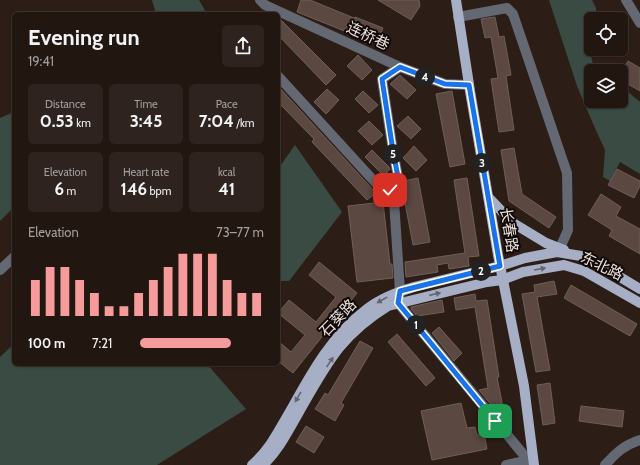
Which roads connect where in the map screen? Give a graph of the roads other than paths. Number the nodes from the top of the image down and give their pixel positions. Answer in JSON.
{"nodes":[{"id":1,"x":260,"y":0,"type":"edge"},
{"id":2,"x":456,"y":0,"type":"edge"},
{"id":3,"x":626,"y":0,"type":"edge"},
{"id":4,"x":275,"y":12,"type":"edge"},
{"id":5,"x":280,"y":15,"type":"edge"},
{"id":6,"x":458,"y":17,"type":"junction"},
{"id":7,"x":640,"y":23,"type":"edge"},
{"id":8,"x":400,"y":67,"type":"junction"},
{"id":9,"x":280,"y":78,"type":"edge"},
{"id":10,"x":469,"y":85,"type":"junction"},
{"id":11,"x":489,"y":198,"type":"junction"},
{"id":12,"x":394,"y":201,"type":"dead end"},
{"id":13,"x":560,"y":248,"type":"junction"},
{"id":14,"x":581,"y":256,"type":"junction"},
{"id":15,"x":12,"y":259,"type":"edge"},
{"id":16,"x":500,"y":266,"type":"junction"},
{"id":17,"x":0,"y":270,"type":"edge"},
{"id":18,"x":502,"y":280,"type":"junction"},
{"id":19,"x":640,"y":288,"type":"edge"},
{"id":20,"x":400,"y":291,"type":"junction"},
{"id":21,"x":398,"y":303,"type":"junction"},
{"id":22,"x":640,"y":303,"type":"edge"},
{"id":23,"x":640,"y":440,"type":"edge"},
{"id":24,"x":532,"y":461,"type":"edge"},
{"id":25,"x":252,"y":465,"type":"edge"},
{"id":26,"x":263,"y":465,"type":"edge"},
{"id":27,"x":506,"y":465,"type":"edge"},
{"id":28,"x":605,"y":465,"type":"edge"}],
"edges":[{"from":1,"to":4,"type":"street","name":"连桥巷"},
{"from":2,"to":6,"type":"main road","name":"长春路"},
{"from":3,"to":7,"type":"street"},
{"from":5,"to":8,"type":"street","name":"连桥巷"},
{"from":6,"to":10,"type":"main road","name":"长春路"},
{"from":6,"to":13,"type":"street"},
{"from":8,"to":9,"type":"street"},
{"from":8,"to":10,"type":"street","name":"连桥巷"},
{"from":10,"to":11,"type":"main road","name":"长春路"},
{"from":11,"to":13,"type":"main road"},
{"from":11,"to":16,"type":"main road","name":"长春路"},
{"from":12,"to":20,"type":"street"},
{"from":13,"to":14,"type":"main road"},
{"from":14,"to":16,"type":"main road","name":"东北路"},
{"from":14,"to":19,"type":"main road","name":"东北路"},
{"from":15,"to":17,"type":"street"},
{"from":16,"to":18,"type":"main road","name":"长春路"},
{"from":16,"to":20,"type":"main road","name":"石葵路"},
{"from":21,"to":18,"type":"main road","name":"石葵路","one_way":true},
{"from":18,"to":22,"type":"main road","name":"东北路","one_way":true},
{"from":18,"to":24,"type":"main road","name":"长春路"},
{"from":20,"to":21,"type":"street"},
{"from":20,"to":25,"type":"main road","name":"石葵路","one_way":true},
{"from":21,"to":24,"type":"street"},
{"from":26,"to":21,"type":"main road","name":"石葵路","one_way":true},
{"from":23,"to":28,"type":"street"},
{"from":24,"to":27,"type":"street"}]}
